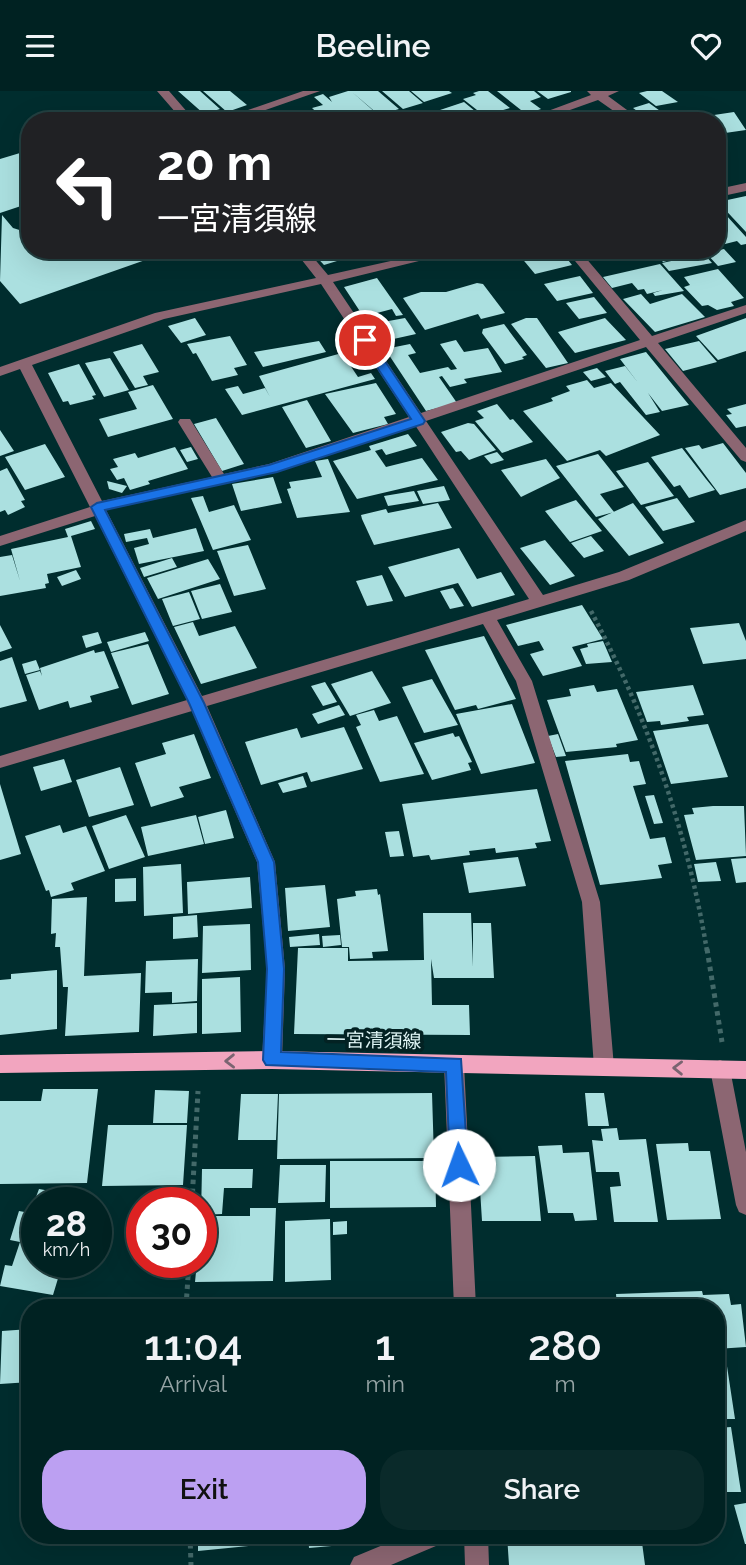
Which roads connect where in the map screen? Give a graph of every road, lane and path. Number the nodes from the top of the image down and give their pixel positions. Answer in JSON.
{"nodes":[{"id":1,"x":163,"y":91,"type":"edge"},
{"id":2,"x":314,"y":91,"type":"edge"},
{"id":3,"x":613,"y":91,"type":"edge"},
{"id":4,"x":597,"y":93,"type":"edge"},
{"id":5,"x":181,"y":112,"type":"edge"},
{"id":6,"x":250,"y":112,"type":"edge"},
{"id":7,"x":550,"y":112,"type":"edge"},
{"id":8,"x":623,"y":112,"type":"edge"},
{"id":9,"x":746,"y":187,"type":"edge"},
{"id":10,"x":726,"y":191,"type":"edge"},
{"id":11,"x":307,"y":259,"type":"edge"},
{"id":12,"x":418,"y":259,"type":"edge"},
{"id":13,"x":579,"y":259,"type":"edge"},
{"id":14,"x":324,"y":280,"type":"junction"},
{"id":15,"x":746,"y":309,"type":"edge"},
{"id":16,"x":649,"y":343,"type":"junction"},
{"id":17,"x":23,"y":363,"type":"junction"},
{"id":18,"x":0,"y":372,"type":"edge"},
{"id":19,"x":418,"y":421,"type":"junction"},
{"id":20,"x":185,"y":422,"type":"dead end"},
{"id":21,"x":746,"y":457,"type":"edge"},
{"id":22,"x":220,"y":480,"type":"junction"},
{"id":23,"x":98,"y":509,"type":"junction"},
{"id":24,"x":746,"y":526,"type":"edge"},
{"id":25,"x":0,"y":541,"type":"edge"},
{"id":26,"x":579,"y":589,"type":"junction"},
{"id":27,"x":539,"y":601,"type":"junction"},
{"id":28,"x":487,"y":616,"type":"junction"},
{"id":29,"x":197,"y":703,"type":"junction"},
{"id":30,"x":0,"y":762,"type":"edge"},
{"id":31,"x":272,"y":1060,"type":"junction"},
{"id":32,"x":200,"y":1061,"type":"junction"},
{"id":33,"x":0,"y":1064,"type":"edge"},
{"id":34,"x":454,"y":1064,"type":"junction"},
{"id":35,"x":604,"y":1067,"type":"junction"},
{"id":36,"x":723,"y":1069,"type":"junction"},
{"id":37,"x":746,"y":1069,"type":"edge"},
{"id":38,"x":193,"y":1187,"type":"edge"},
{"id":39,"x":746,"y":1205,"type":"edge"},
{"id":40,"x":188,"y":1278,"type":"edge"},
{"id":41,"x":187,"y":1299,"type":"edge"},
{"id":42,"x":465,"y":1299,"type":"edge"},
{"id":43,"x":190,"y":1544,"type":"edge"},
{"id":44,"x":413,"y":1544,"type":"edge"},
{"id":45,"x":476,"y":1544,"type":"edge"},
{"id":46,"x":191,"y":1565,"type":"edge"},
{"id":47,"x":362,"y":1565,"type":"edge"},
{"id":48,"x":477,"y":1565,"type":"edge"}],
"edges":[{"from":1,"to":5,"type":"street"},
{"from":2,"to":6,"type":"street"},
{"from":3,"to":4,"type":"street"},
{"from":4,"to":7,"type":"street"},
{"from":4,"to":8,"type":"street"},
{"from":9,"to":10,"type":"street"},
{"from":11,"to":14,"type":"street"},
{"from":12,"to":14,"type":"street"},
{"from":13,"to":16,"type":"street"},
{"from":14,"to":17,"type":"street"},
{"from":14,"to":19,"type":"street"},
{"from":15,"to":16,"type":"street"},
{"from":16,"to":19,"type":"street"},
{"from":16,"to":21,"type":"street"},
{"from":17,"to":18,"type":"street"},
{"from":17,"to":23,"type":"street"},
{"from":19,"to":22,"type":"street"},
{"from":19,"to":27,"type":"street"},
{"from":20,"to":22,"type":"street"},
{"from":22,"to":23,"type":"street"},
{"from":23,"to":25,"type":"street"},
{"from":23,"to":29,"type":"street"},
{"from":24,"to":26,"type":"street"},
{"from":26,"to":27,"type":"street"},
{"from":26,"to":36,"type":"path"},
{"from":27,"to":28,"type":"street"},
{"from":28,"to":29,"type":"street"},
{"from":28,"to":35,"type":"street"},
{"from":29,"to":30,"type":"street"},
{"from":29,"to":31,"type":"street"},
{"from":31,"to":32,"type":"main road","name":"一宮清須線","one_way":true},
{"from":31,"to":34,"type":"main road","name":"一宮清須線"},
{"from":32,"to":33,"type":"main road","name":"一宮清須線"},
{"from":32,"to":38,"type":"path"},
{"from":34,"to":35,"type":"main road","name":"一宮清須線"},
{"from":34,"to":42,"type":"street"},
{"from":36,"to":35,"type":"main road","name":"一宮清須線","one_way":true},
{"from":36,"to":37,"type":"main road","name":"一宮清須線"},
{"from":36,"to":39,"type":"street"},
{"from":40,"to":41,"type":"path"},
{"from":43,"to":46,"type":"path"},
{"from":44,"to":47,"type":"street"},
{"from":45,"to":48,"type":"street"}]}
